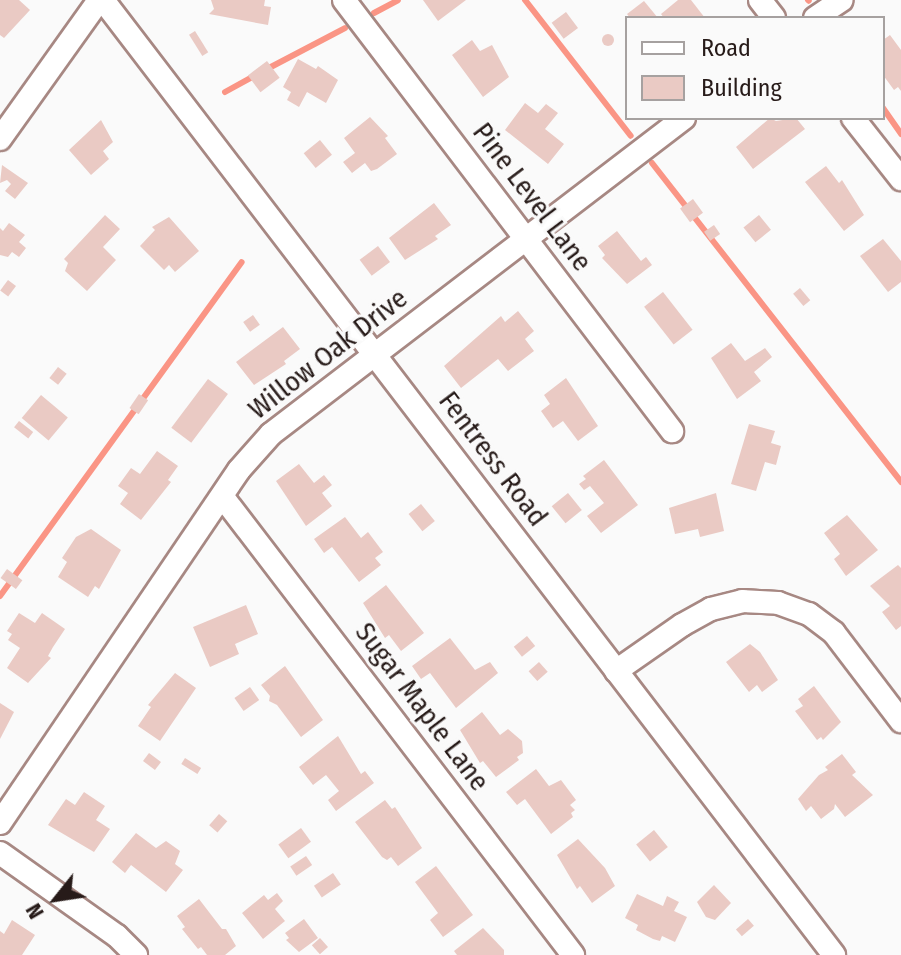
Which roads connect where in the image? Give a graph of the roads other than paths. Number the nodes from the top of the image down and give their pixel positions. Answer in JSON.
{"nodes":[{"id":1,"x":101,"y":0,"type":"edge"},
{"id":2,"x":344,"y":0,"type":"edge"},
{"id":3,"x":760,"y":0,"type":"edge"},
{"id":4,"x":842,"y":0,"type":"edge"},
{"id":5,"x":772,"y":16,"type":"edge"},
{"id":6,"x":818,"y":16,"type":"edge"},
{"id":7,"x":681,"y":120,"type":"edge"},
{"id":8,"x":855,"y":120,"type":"edge"},
{"id":9,"x":0,"y":139,"type":"edge"},
{"id":10,"x":901,"y":179,"type":"edge"},
{"id":11,"x":526,"y":239,"type":"junction"},
{"id":12,"x":375,"y":354,"type":"junction"},
{"id":13,"x":672,"y":431,"type":"dead end"},
{"id":14,"x":222,"y":496,"type":"junction"},
{"id":15,"x":616,"y":671,"type":"junction"},
{"id":16,"x":901,"y":721,"type":"edge"},
{"id":17,"x":0,"y":823,"type":"edge"},
{"id":18,"x":0,"y":853,"type":"edge"},
{"id":19,"x":136,"y":955,"type":"edge"},
{"id":20,"x":573,"y":955,"type":"edge"},
{"id":21,"x":834,"y":955,"type":"edge"}],
"edges":[{"from":1,"to":9,"type":"street"},
{"from":1,"to":12,"type":"street","name":"Fentress Road"},
{"from":2,"to":11,"type":"street","name":"Pine Level Lane"},
{"from":3,"to":5,"type":"street"},
{"from":4,"to":6,"type":"street"},
{"from":7,"to":11,"type":"street","name":"Willow Oak Drive"},
{"from":8,"to":10,"type":"street"},
{"from":11,"to":12,"type":"street","name":"Willow Oak Drive"},
{"from":11,"to":13,"type":"street","name":"Pine Level Lane"},
{"from":12,"to":14,"type":"street","name":"Willow Oak Drive"},
{"from":12,"to":15,"type":"street","name":"Fentress Road"},
{"from":14,"to":17,"type":"street","name":"Willow Oak Drive"},
{"from":14,"to":20,"type":"street","name":"Sugar Maple Lane"},
{"from":15,"to":16,"type":"street"},
{"from":15,"to":21,"type":"street","name":"Fentress Road"},
{"from":18,"to":19,"type":"street"}]}
